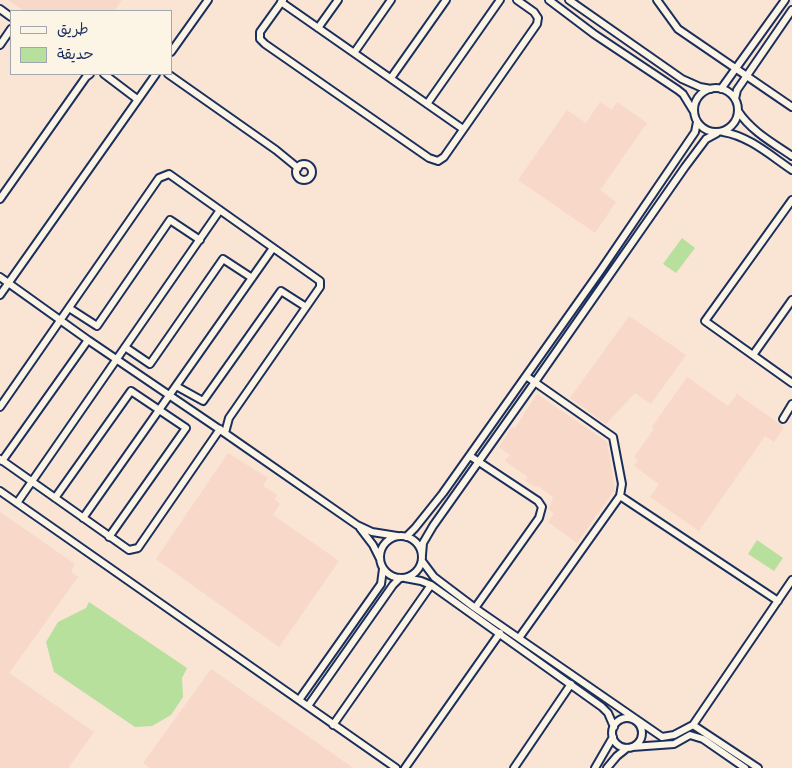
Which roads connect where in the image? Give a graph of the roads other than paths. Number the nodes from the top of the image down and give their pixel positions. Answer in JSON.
{"nodes":[{"id":1,"x":208,"y":0,"type":"edge"},
{"id":2,"x":338,"y":0,"type":"edge"},
{"id":3,"x":392,"y":0,"type":"edge"},
{"id":4,"x":446,"y":0,"type":"edge"},
{"id":5,"x":500,"y":0,"type":"edge"},
{"id":6,"x":517,"y":0,"type":"edge"},
{"id":7,"x":549,"y":0,"type":"edge"},
{"id":8,"x":569,"y":0,"type":"edge"},
{"id":9,"x":657,"y":0,"type":"edge"},
{"id":10,"x":785,"y":0,"type":"edge"},
{"id":11,"x":282,"y":1,"type":"edge"},
{"id":12,"x":0,"y":9,"type":"edge"},
{"id":13,"x":792,"y":10,"type":"edge"},
{"id":14,"x":10,"y":17,"type":"edge"},
{"id":15,"x":318,"y":28,"type":"junction"},
{"id":16,"x":10,"y":31,"type":"edge"},
{"id":17,"x":0,"y":46,"type":"edge"},
{"id":18,"x":172,"y":51,"type":"edge"},
{"id":19,"x":354,"y":53,"type":"junction"},
{"id":20,"x":737,"y":69,"type":"junction"},
{"id":21,"x":85,"y":75,"type":"edge"},
{"id":22,"x":105,"y":75,"type":"edge"},
{"id":23,"x":155,"y":75,"type":"edge"},
{"id":24,"x":169,"y":75,"type":"edge"},
{"id":25,"x":746,"y":76,"type":"junction"},
{"id":26,"x":391,"y":78,"type":"junction"},
{"id":27,"x":711,"y":89,"type":"junction"},
{"id":28,"x":721,"y":89,"type":"junction"},
{"id":29,"x":735,"y":98,"type":"junction"},
{"id":30,"x":137,"y":99,"type":"junction"},
{"id":31,"x":427,"y":104,"type":"junction"},
{"id":32,"x":792,"y":107,"type":"edge"},
{"id":33,"x":694,"y":112,"type":"junction"},
{"id":34,"x":738,"y":112,"type":"junction"},
{"id":35,"x":698,"y":122,"type":"junction"},
{"id":36,"x":464,"y":129,"type":"junction"},
{"id":37,"x":719,"y":132,"type":"junction"},
{"id":38,"x":792,"y":156,"type":"edge"},
{"id":39,"x":298,"y":168,"type":"dead end"},
{"id":40,"x":792,"y":170,"type":"edge"},
{"id":41,"x":0,"y":199,"type":"edge"},
{"id":42,"x":792,"y":200,"type":"edge"},
{"id":43,"x":220,"y":210,"type":"junction"},
{"id":44,"x":200,"y":240,"type":"junction"},
{"id":45,"x":273,"y":248,"type":"junction"},
{"id":46,"x":0,"y":277,"type":"edge"},
{"id":47,"x":252,"y":278,"type":"junction"},
{"id":48,"x":9,"y":283,"type":"junction"},
{"id":49,"x":0,"y":296,"type":"edge"},
{"id":50,"x":792,"y":300,"type":"edge"},
{"id":51,"x":306,"y":307,"type":"junction"},
{"id":52,"x":69,"y":308,"type":"junction"},
{"id":53,"x":60,"y":320,"type":"junction"},
{"id":54,"x":88,"y":340,"type":"junction"},
{"id":55,"x":125,"y":347,"type":"junction"},
{"id":56,"x":753,"y":355,"type":"junction"},
{"id":57,"x":117,"y":359,"type":"junction"},
{"id":58,"x":526,"y":376,"type":"junction"},
{"id":59,"x":535,"y":382,"type":"junction"},
{"id":60,"x":792,"y":383,"type":"edge"},
{"id":61,"x":176,"y":386,"type":"junction"},
{"id":62,"x":170,"y":395,"type":"junction"},
{"id":63,"x":792,"y":404,"type":"edge"},
{"id":64,"x":0,"y":407,"type":"edge"},
{"id":65,"x":159,"y":410,"type":"junction"},
{"id":66,"x":229,"y":418,"type":"junction"},
{"id":67,"x":783,"y":419,"type":"dead end"},
{"id":68,"x":220,"y":430,"type":"junction"},
{"id":69,"x":470,"y":456,"type":"junction"},
{"id":70,"x":1,"y":460,"type":"edge"},
{"id":71,"x":479,"y":462,"type":"junction"},
{"id":72,"x":32,"y":482,"type":"junction"},
{"id":73,"x":0,"y":491,"type":"edge"},
{"id":74,"x":620,"y":496,"type":"junction"},
{"id":75,"x":55,"y":498,"type":"junction"},
{"id":76,"x":17,"y":503,"type":"junction"},
{"id":77,"x":83,"y":518,"type":"junction"},
{"id":78,"x":357,"y":525,"type":"junction"},
{"id":79,"x":397,"y":536,"type":"junction"},
{"id":80,"x":406,"y":536,"type":"junction"},
{"id":81,"x":109,"y":537,"type":"junction"},
{"id":82,"x":422,"y":558,"type":"junction"},
{"id":83,"x":380,"y":560,"type":"junction"},
{"id":84,"x":383,"y":569,"type":"junction"},
{"id":85,"x":402,"y":578,"type":"junction"},
{"id":86,"x":792,"y":580,"type":"edge"},
{"id":87,"x":431,"y":585,"type":"junction"},
{"id":88,"x":778,"y":601,"type":"junction"},
{"id":89,"x":475,"y":608,"type":"junction"},
{"id":90,"x":500,"y":633,"type":"junction"},
{"id":91,"x":519,"y":638,"type":"junction"},
{"id":92,"x":571,"y":684,"type":"junction"},
{"id":93,"x":299,"y":700,"type":"junction"},
{"id":94,"x":308,"y":706,"type":"junction"},
{"id":95,"x":636,"y":720,"type":"junction"},
{"id":96,"x":333,"y":725,"type":"junction"},
{"id":97,"x":693,"y":725,"type":"junction"},
{"id":98,"x":614,"y":727,"type":"junction"},
{"id":99,"x":613,"y":737,"type":"junction"},
{"id":100,"x":630,"y":748,"type":"junction"},
{"id":101,"x":396,"y":768,"type":"edge"},
{"id":102,"x":405,"y":768,"type":"edge"},
{"id":103,"x":514,"y":768,"type":"edge"},
{"id":104,"x":595,"y":768,"type":"edge"},
{"id":105,"x":607,"y":768,"type":"edge"},
{"id":106,"x":745,"y":768,"type":"edge"},
{"id":107,"x":758,"y":768,"type":"edge"}],
"edges":[{"from":1,"to":18,"type":"street"},
{"from":2,"to":15,"type":"street"},
{"from":3,"to":19,"type":"street"},
{"from":4,"to":26,"type":"street"},
{"from":5,"to":31,"type":"street"},
{"from":6,"to":36,"type":"street"},
{"from":7,"to":33,"type":"street"},
{"from":8,"to":27,"type":"street"},
{"from":9,"to":20,"type":"street"},
{"from":10,"to":20,"type":"street"},
{"from":11,"to":15,"type":"street"},
{"from":11,"to":36,"type":"street"},
{"from":12,"to":14,"type":"street"},
{"from":13,"to":25,"type":"street"},
{"from":15,"to":19,"type":"street"},
{"from":16,"to":17,"type":"street"},
{"from":19,"to":26,"type":"street"},
{"from":20,"to":25,"type":"street"},
{"from":20,"to":28,"type":"street"},
{"from":21,"to":41,"type":"street"},
{"from":22,"to":30,"type":"street"},
{"from":23,"to":30,"type":"street"},
{"from":24,"to":39,"type":"street"},
{"from":25,"to":29,"type":"street"},
{"from":25,"to":32,"type":"street"},
{"from":26,"to":31,"type":"street"},
{"from":27,"to":28,"type":"street"},
{"from":27,"to":33,"type":"street"},
{"from":28,"to":29,"type":"street"},
{"from":29,"to":34,"type":"street"},
{"from":30,"to":48,"type":"street"},
{"from":31,"to":36,"type":"street"},
{"from":33,"to":35,"type":"street"},
{"from":34,"to":37,"type":"street"},
{"from":34,"to":38,"type":"street"},
{"from":35,"to":37,"type":"street"},
{"from":35,"to":58,"type":"street"},
{"from":37,"to":40,"type":"street"},
{"from":37,"to":59,"type":"street"},
{"from":42,"to":56,"type":"street"},
{"from":43,"to":44,"type":"street"},
{"from":43,"to":45,"type":"street"},
{"from":43,"to":52,"type":"street"},
{"from":44,"to":52,"type":"street"},
{"from":44,"to":55,"type":"street"},
{"from":45,"to":47,"type":"street"},
{"from":45,"to":51,"type":"street"},
{"from":46,"to":48,"type":"street"},
{"from":47,"to":55,"type":"street"},
{"from":47,"to":61,"type":"street"},
{"from":48,"to":49,"type":"street"},
{"from":48,"to":53,"type":"street"},
{"from":50,"to":56,"type":"street"},
{"from":51,"to":61,"type":"street"},
{"from":51,"to":66,"type":"street"},
{"from":52,"to":53,"type":"street"},
{"from":53,"to":54,"type":"street"},
{"from":53,"to":64,"type":"street"},
{"from":54,"to":57,"type":"street"},
{"from":54,"to":70,"type":"street"},
{"from":55,"to":57,"type":"street"},
{"from":56,"to":60,"type":"street"},
{"from":57,"to":62,"type":"street"},
{"from":57,"to":72,"type":"street"},
{"from":58,"to":59,"type":"street"},
{"from":58,"to":69,"type":"street"},
{"from":59,"to":71,"type":"street"},
{"from":59,"to":74,"type":"street"},
{"from":61,"to":62,"type":"street"},
{"from":62,"to":65,"type":"street"},
{"from":62,"to":68,"type":"street"},
{"from":63,"to":67,"type":"street"},
{"from":65,"to":75,"type":"street"},
{"from":65,"to":77,"type":"street"},
{"from":65,"to":81,"type":"street"},
{"from":66,"to":68,"type":"street"},
{"from":66,"to":68,"type":"street"},
{"from":68,"to":78,"type":"street"},
{"from":68,"to":81,"type":"street"},
{"from":69,"to":71,"type":"street"},
{"from":69,"to":80,"type":"street"},
{"from":70,"to":72,"type":"street"},
{"from":71,"to":82,"type":"street"},
{"from":71,"to":89,"type":"street"},
{"from":72,"to":75,"type":"street"},
{"from":72,"to":76,"type":"street"},
{"from":73,"to":76,"type":"street"},
{"from":74,"to":88,"type":"street"},
{"from":74,"to":91,"type":"street"},
{"from":75,"to":77,"type":"street"},
{"from":76,"to":93,"type":"street"},
{"from":77,"to":81,"type":"street"},
{"from":78,"to":79,"type":"street"},
{"from":78,"to":83,"type":"street"},
{"from":79,"to":80,"type":"street"},
{"from":79,"to":83,"type":"street"},
{"from":80,"to":82,"type":"street"},
{"from":82,"to":85,"type":"street"},
{"from":82,"to":89,"type":"street"},
{"from":83,"to":84,"type":"street"},
{"from":84,"to":85,"type":"street"},
{"from":84,"to":93,"type":"street"},
{"from":85,"to":87,"type":"street"},
{"from":85,"to":94,"type":"street"},
{"from":86,"to":88,"type":"street"},
{"from":87,"to":90,"type":"street"},
{"from":87,"to":96,"type":"street"},
{"from":88,"to":97,"type":"street"},
{"from":89,"to":91,"type":"street"},
{"from":90,"to":92,"type":"street"},
{"from":90,"to":102,"type":"street"},
{"from":91,"to":95,"type":"street"},
{"from":92,"to":98,"type":"street"},
{"from":92,"to":103,"type":"street"},
{"from":93,"to":94,"type":"street"},
{"from":94,"to":96,"type":"street"},
{"from":95,"to":97,"type":"street"},
{"from":95,"to":98,"type":"street"},
{"from":95,"to":100,"type":"street"},
{"from":96,"to":101,"type":"street"},
{"from":97,"to":107,"type":"street"},
{"from":98,"to":99,"type":"street"},
{"from":99,"to":100,"type":"street"},
{"from":99,"to":104,"type":"street"},
{"from":100,"to":105,"type":"street"},
{"from":100,"to":106,"type":"street"}]}
